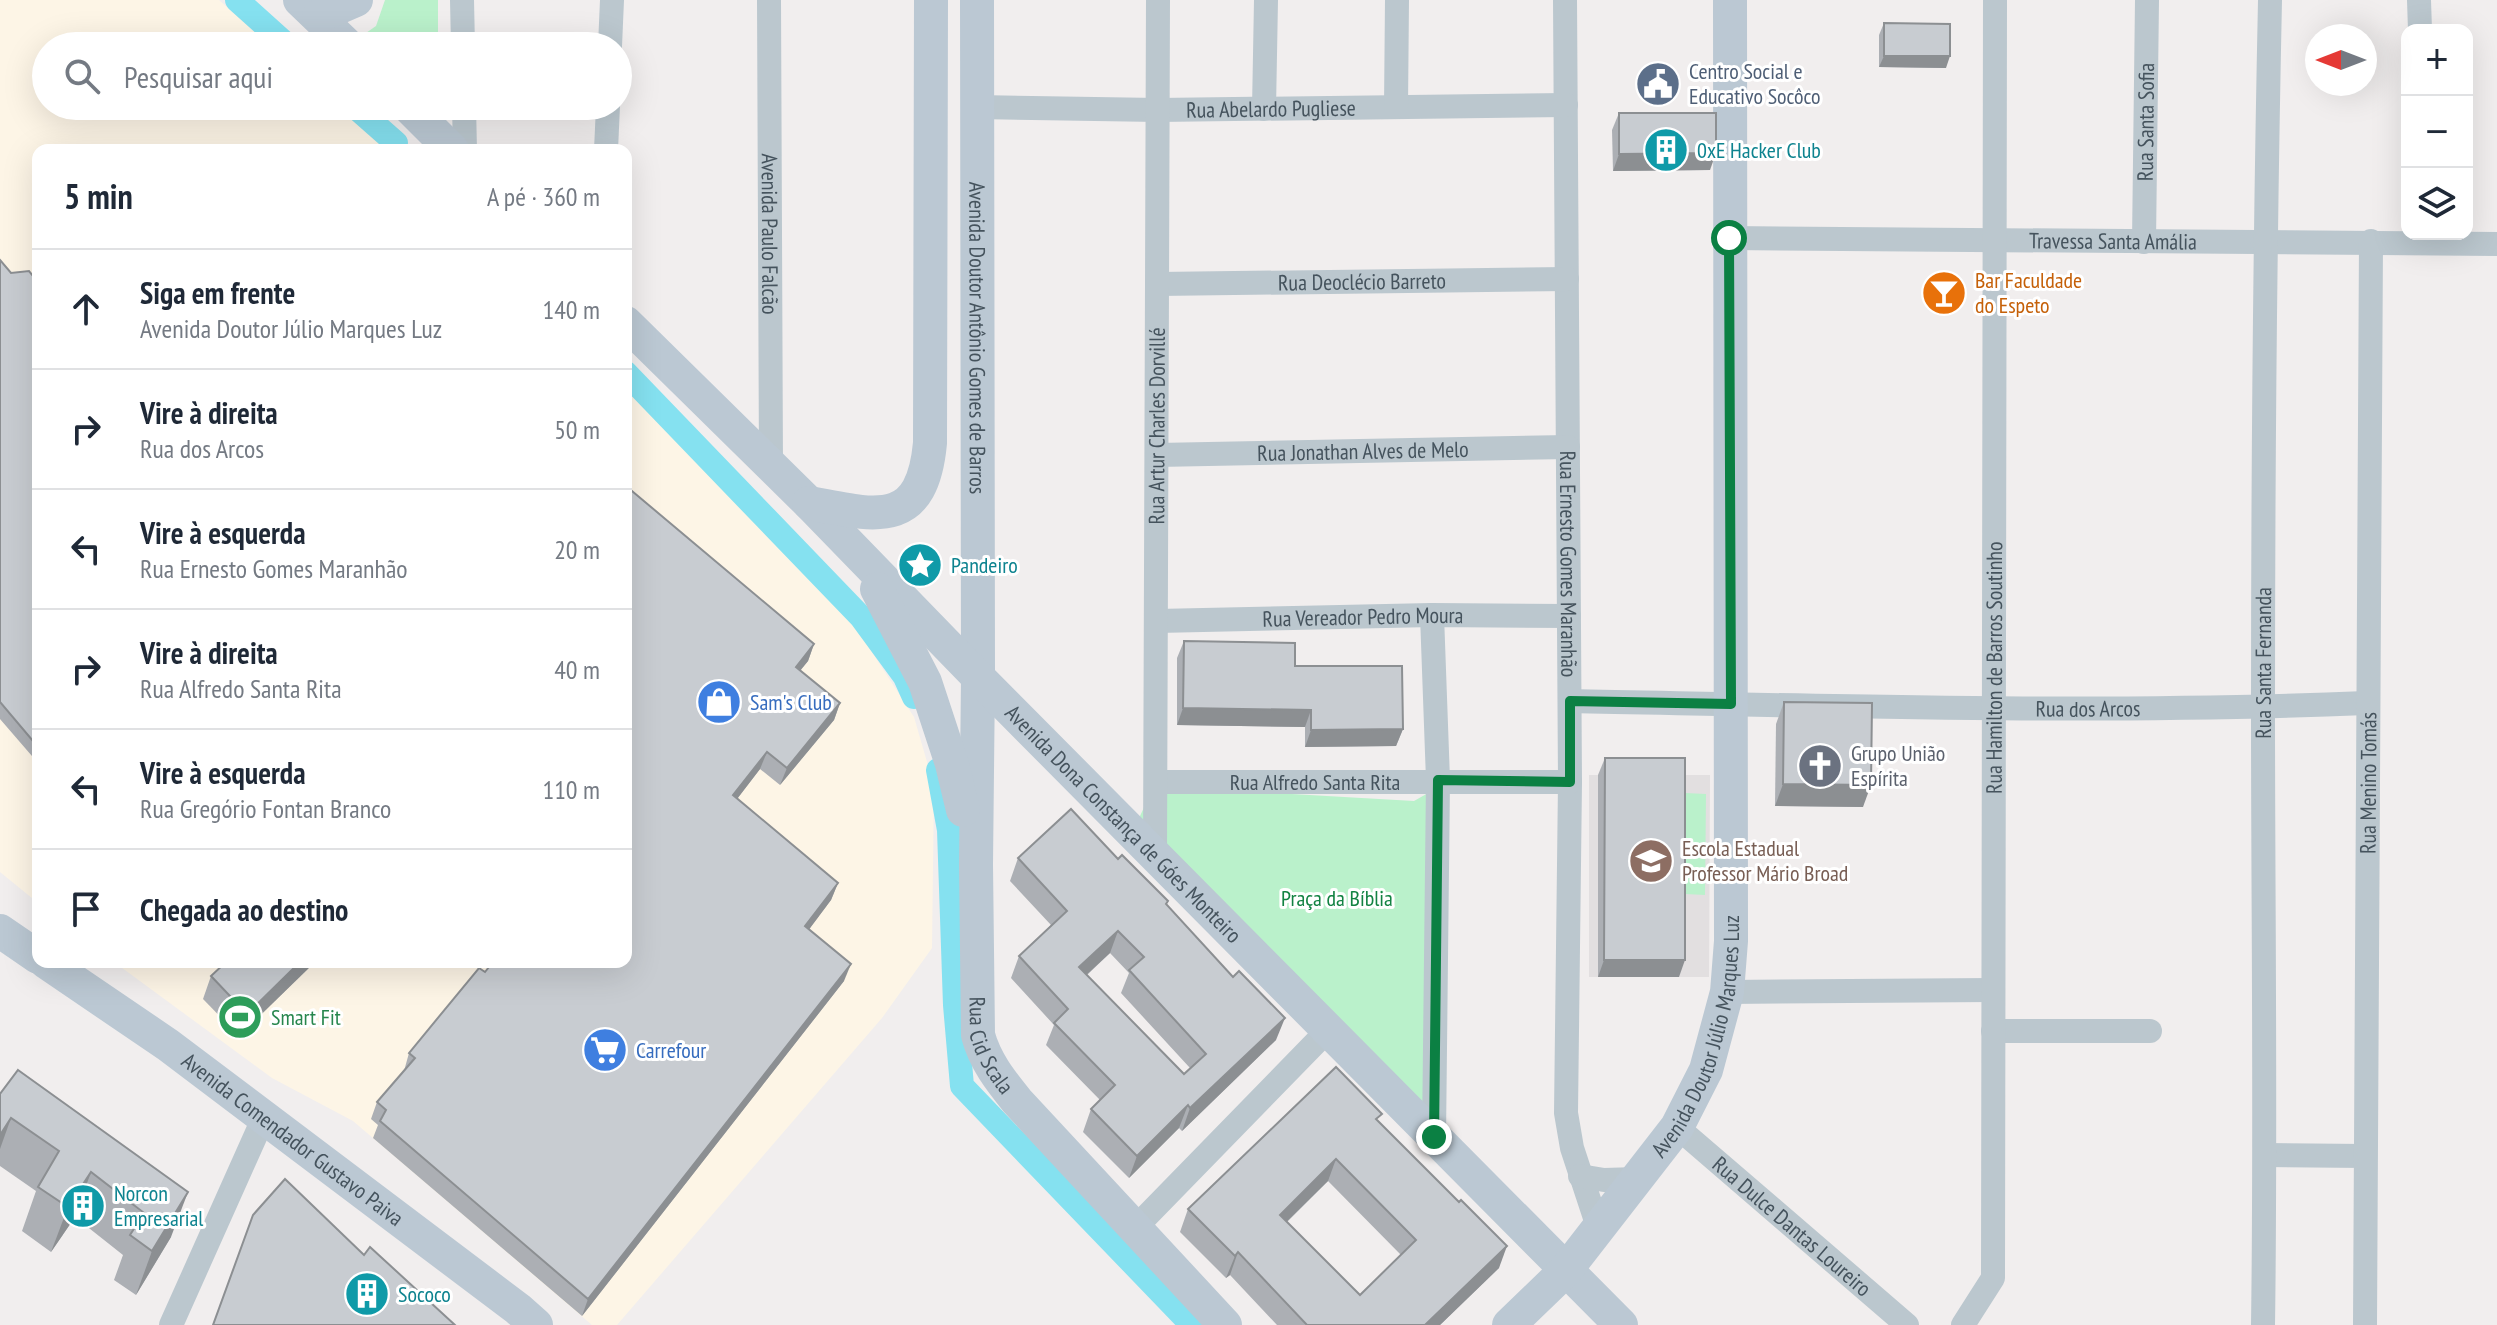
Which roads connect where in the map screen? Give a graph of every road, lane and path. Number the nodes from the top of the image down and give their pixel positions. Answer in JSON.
{"nodes":[{"id":1,"x":356,"y":0,"type":"edge"},
{"id":2,"x":462,"y":0,"type":"edge"},
{"id":3,"x":612,"y":0,"type":"edge"},
{"id":4,"x":769,"y":0,"type":"edge"},
{"id":5,"x":931,"y":0,"type":"edge"},
{"id":6,"x":977,"y":0,"type":"edge"},
{"id":7,"x":1158,"y":0,"type":"edge"},
{"id":8,"x":1266,"y":0,"type":"edge"},
{"id":9,"x":1397,"y":0,"type":"edge"},
{"id":10,"x":1565,"y":0,"type":"edge"},
{"id":11,"x":1730,"y":0,"type":"edge"},
{"id":12,"x":1995,"y":0,"type":"edge"},
{"id":13,"x":2147,"y":0,"type":"edge"},
{"id":14,"x":2270,"y":0,"type":"edge"},
{"id":15,"x":2419,"y":0,"type":"edge"},
{"id":16,"x":310,"y":8,"type":"edge"},
{"id":17,"x":2420,"y":24,"type":"edge"},
{"id":18,"x":334,"y":32,"type":"edge"},
{"id":19,"x":463,"y":32,"type":"edge"},
{"id":20,"x":611,"y":32,"type":"edge"},
{"id":21,"x":1566,"y":105,"type":"junction"},
{"id":22,"x":977,"y":107,"type":"junction"},
{"id":23,"x":1396,"y":107,"type":"junction"},
{"id":24,"x":1264,"y":109,"type":"junction"},
{"id":25,"x":1158,"y":110,"type":"junction"},
{"id":26,"x":422,"y":120,"type":"edge"},
{"id":27,"x":464,"y":120,"type":"edge"},
{"id":28,"x":607,"y":120,"type":"edge"},
{"id":29,"x":446,"y":144,"type":"edge"},
{"id":30,"x":465,"y":144,"type":"edge"},
{"id":31,"x":606,"y":144,"type":"edge"},
{"id":32,"x":1729,"y":238,"type":"junction"},
{"id":33,"x":1995,"y":239,"type":"junction"},
{"id":34,"x":2401,"y":239,"type":"edge"},
{"id":35,"x":2446,"y":240,"type":"edge"},
{"id":36,"x":2265,"y":241,"type":"junction"},
{"id":37,"x":2371,"y":241,"type":"junction"},
{"id":38,"x":2144,"y":242,"type":"junction"},
{"id":39,"x":2497,"y":244,"type":"edge"},
{"id":40,"x":1567,"y":279,"type":"junction"},
{"id":41,"x":1158,"y":284,"type":"junction"},
{"id":42,"x":632,"y":329,"type":"edge"},
{"id":43,"x":977,"y":440,"type":"junction"},
{"id":44,"x":930,"y":443,"type":"junction"},
{"id":45,"x":1568,"y":447,"type":"junction"},
{"id":46,"x":1157,"y":455,"type":"junction"},
{"id":47,"x":771,"y":467,"type":"junction"},
{"id":48,"x":809,"y":503,"type":"junction"},
{"id":49,"x":858,"y":553,"type":"junction"},
{"id":50,"x":1432,"y":615,"type":"junction"},
{"id":51,"x":1569,"y":616,"type":"junction"},
{"id":52,"x":1157,"y":621,"type":"junction"},
{"id":53,"x":978,"y":677,"type":"junction"},
{"id":54,"x":1570,"y":701,"type":"junction"},
{"id":55,"x":2366,"y":703,"type":"junction"},
{"id":56,"x":1731,"y":704,"type":"junction"},
{"id":57,"x":2263,"y":707,"type":"junction"},
{"id":58,"x":1994,"y":710,"type":"junction"},
{"id":59,"x":1438,"y":780,"type":"junction"},
{"id":60,"x":1157,"y":782,"type":"junction"},
{"id":61,"x":1570,"y":782,"type":"junction"},
{"id":62,"x":1155,"y":854,"type":"junction"},
{"id":63,"x":976,"y":865,"type":"junction"},
{"id":64,"x":0,"y":931,"type":"edge"},
{"id":65,"x":32,"y":953,"type":"edge"},
{"id":66,"x":55,"y":968,"type":"edge"},
{"id":67,"x":1993,"y":990,"type":"junction"},
{"id":68,"x":1727,"y":992,"type":"junction"},
{"id":69,"x":1328,"y":1030,"type":"junction"},
{"id":70,"x":1993,"y":1031,"type":"junction"},
{"id":71,"x":2150,"y":1031,"type":"dead end"},
{"id":72,"x":264,"y":1117,"type":"junction"},
{"id":73,"x":1677,"y":1127,"type":"junction"},
{"id":74,"x":1434,"y":1137,"type":"junction"},
{"id":75,"x":2265,"y":1155,"type":"junction"},
{"id":76,"x":2365,"y":1156,"type":"junction"},
{"id":77,"x":1580,"y":1176,"type":"junction"},
{"id":78,"x":1637,"y":1179,"type":"junction"},
{"id":79,"x":1135,"y":1228,"type":"junction"},
{"id":80,"x":1599,"y":1230,"type":"junction"},
{"id":81,"x":1566,"y":1270,"type":"junction"},
{"id":82,"x":171,"y":1325,"type":"edge"},
{"id":83,"x":536,"y":1325,"type":"edge"},
{"id":84,"x":1225,"y":1325,"type":"edge"},
{"id":85,"x":1509,"y":1325,"type":"edge"},
{"id":86,"x":1621,"y":1325,"type":"edge"},
{"id":87,"x":1907,"y":1325,"type":"edge"},
{"id":88,"x":1963,"y":1325,"type":"edge"},
{"id":89,"x":2263,"y":1325,"type":"edge"},
{"id":90,"x":2365,"y":1325,"type":"edge"}],
"edges":[{"from":1,"to":16,"type":"main road"},
{"from":2,"to":19,"type":"street"},
{"from":3,"to":20,"type":"street"},
{"from":4,"to":47,"type":"street","name":"Avenida Paulo Falcão"},
{"from":5,"to":44,"type":"main road","name":"Avenida Doutor Antônio Gomes de Barros"},
{"from":6,"to":22,"type":"main road","name":"Avenida Doutor Antônio Gomes de Barros"},
{"from":7,"to":25,"type":"street","name":"Rua Artur Charles Dorvillé"},
{"from":8,"to":24,"type":"street"},
{"from":9,"to":23,"type":"street"},
{"from":10,"to":21,"type":"street","name":"Rua Ernesto Gomes Maranhão"},
{"from":11,"to":32,"type":"main road","name":"Avenida Doutor Júlio Marques Luz"},
{"from":12,"to":33,"type":"street","name":"Rua Hamilton de Barros Soutinho"},
{"from":13,"to":38,"type":"street","name":"Rua Santa Sofia"},
{"from":14,"to":36,"type":"street","name":"Rua Santa Fernanda"},
{"from":15,"to":17,"type":"street"},
{"from":16,"to":18,"type":"main road"},
{"from":21,"to":23,"type":"street","name":"Rua Abelardo Pugliese"},
{"from":21,"to":40,"type":"street","name":"Rua Ernesto Gomes Maranhão"},
{"from":22,"to":25,"type":"street","name":"Rua Abelardo Pugliese"},
{"from":22,"to":43,"type":"main road","name":"Avenida Doutor Antônio Gomes de Barros"},
{"from":23,"to":24,"type":"street","name":"Rua Abelardo Pugliese"},
{"from":24,"to":25,"type":"street","name":"Rua Abelardo Pugliese"},
{"from":25,"to":41,"type":"street","name":"Rua Artur Charles Dorvillé"},
{"from":26,"to":29,"type":"main road"},
{"from":27,"to":30,"type":"street"},
{"from":28,"to":31,"type":"street"},
{"from":32,"to":33,"type":"street","name":"Travessa Santa Amália"},
{"from":32,"to":56,"type":"main road","name":"Avenida Doutor Júlio Marques Luz"},
{"from":33,"to":38,"type":"street","name":"Travessa Santa Amália"},
{"from":33,"to":58,"type":"street","name":"Rua Hamilton de Barros Soutinho"},
{"from":34,"to":37,"type":"street","name":"Travessa Santa Amália"},
{"from":35,"to":39,"type":"street","name":"Travessa Santa Amália"},
{"from":36,"to":37,"type":"street","name":"Travessa Santa Amália"},
{"from":36,"to":38,"type":"street","name":"Travessa Santa Amália"},
{"from":36,"to":57,"type":"street","name":"Rua Santa Fernanda"},
{"from":37,"to":55,"type":"street","name":"Rua Menino Tomás"},
{"from":40,"to":41,"type":"street","name":"Rua Deoclécio Barreto"},
{"from":40,"to":45,"type":"street","name":"Rua Ernesto Gomes Maranhão"},
{"from":41,"to":46,"type":"street","name":"Rua Artur Charles Dorvillé"},
{"from":42,"to":47,"type":"main road","name":"Avenida Dona Constança de Góes Monteiro"},
{"from":43,"to":44,"type":"main road"},
{"from":43,"to":53,"type":"main road","name":"Avenida Doutor Antônio Gomes de Barros"},
{"from":44,"to":48,"type":"main road","name":"Avenida Doutor Antônio Gomes de Barros"},
{"from":45,"to":46,"type":"street","name":"Rua Jonathan Alves de Melo"},
{"from":45,"to":51,"type":"street","name":"Rua Ernesto Gomes Maranhão"},
{"from":46,"to":52,"type":"street","name":"Rua Artur Charles Dorvillé"},
{"from":47,"to":48,"type":"main road","name":"Avenida Dona Constança de Góes Monteiro"},
{"from":48,"to":49,"type":"main road","name":"Avenida Dona Constança de Góes Monteiro"},
{"from":49,"to":53,"type":"main road","name":"Avenida Dona Constança de Góes Monteiro"},
{"from":49,"to":63,"type":"main road"},
{"from":50,"to":51,"type":"street","name":"Rua Vereador Pedro Moura"},
{"from":50,"to":52,"type":"street","name":"Rua Vereador Pedro Moura"},
{"from":50,"to":59,"type":"street"},
{"from":51,"to":54,"type":"street","name":"Rua Ernesto Gomes Maranhão"},
{"from":52,"to":60,"type":"street","name":"Rua Artur Charles Dorvillé"},
{"from":53,"to":62,"type":"main road","name":"Avenida Dona Constança de Góes Monteiro"},
{"from":53,"to":63,"type":"main road","name":"Rua Cid Scala"},
{"from":54,"to":56,"type":"street","name":"Rua dos Arcos"},
{"from":54,"to":61,"type":"street","name":"Rua Ernesto Gomes Maranhão"},
{"from":55,"to":57,"type":"street","name":"Rua dos Arcos"},
{"from":55,"to":76,"type":"street","name":"Rua Menino Tomás"},
{"from":56,"to":58,"type":"street","name":"Rua dos Arcos"},
{"from":56,"to":68,"type":"main road","name":"Avenida Doutor Júlio Marques Luz"},
{"from":57,"to":58,"type":"street","name":"Rua dos Arcos"},
{"from":57,"to":75,"type":"street","name":"Rua Santa Fernanda"},
{"from":58,"to":67,"type":"street","name":"Rua Hamilton de Barros Soutinho"},
{"from":59,"to":60,"type":"street","name":"Rua Alfredo Santa Rita"},
{"from":59,"to":61,"type":"street","name":"Rua Alfredo Santa Rita"},
{"from":59,"to":74,"type":"street"},
{"from":60,"to":62,"type":"street","name":"Rua Artur Charles Dorvillé"},
{"from":61,"to":77,"type":"street","name":"Rua Ernesto Gomes Maranhão"},
{"from":62,"to":69,"type":"main road","name":"Avenida Dona Constança de Góes Monteiro"},
{"from":63,"to":79,"type":"main road","name":"Rua Cid Scala"},
{"from":64,"to":65,"type":"main road"},
{"from":66,"to":72,"type":"main road","name":"Avenida Comendador Gustavo Paiva"},
{"from":67,"to":68,"type":"street"},
{"from":67,"to":70,"type":"street","name":"Rua Hamilton de Barros Soutinho"},
{"from":68,"to":73,"type":"main road","name":"Avenida Doutor Júlio Marques Luz"},
{"from":69,"to":74,"type":"main road","name":"Avenida Dona Constança de Góes Monteiro"},
{"from":69,"to":79,"type":"street"},
{"from":70,"to":71,"type":"street"},
{"from":70,"to":88,"type":"street","name":"Rua Hamilton de Barros Soutinho"},
{"from":72,"to":82,"type":"street"},
{"from":72,"to":83,"type":"main road","name":"Avenida Comendador Gustavo Paiva"},
{"from":73,"to":78,"type":"main road","name":"Avenida Doutor Júlio Marques Luz"},
{"from":73,"to":87,"type":"street","name":"Rua Dulce Dantas Loureiro"},
{"from":74,"to":81,"type":"main road","name":"Avenida Dona Constança de Góes Monteiro"},
{"from":75,"to":76,"type":"street"},
{"from":75,"to":89,"type":"street","name":"Rua Santa Fernanda"},
{"from":76,"to":90,"type":"street","name":"Rua Menino Tomás"},
{"from":77,"to":78,"type":"street"},
{"from":77,"to":80,"type":"street","name":"Rua Ernesto Gomes Maranhão"},
{"from":78,"to":80,"type":"main road","name":"Avenida Doutor Júlio Marques Luz"},
{"from":79,"to":84,"type":"main road","name":"Rua Cid Scala"},
{"from":80,"to":81,"type":"main road","name":"Avenida Doutor Júlio Marques Luz"},
{"from":81,"to":85,"type":"main road","name":"Avenida Doutor Júlio Marques Luz"},
{"from":81,"to":86,"type":"main road","name":"Avenida Dona Constança de Góes Monteiro"}]}
